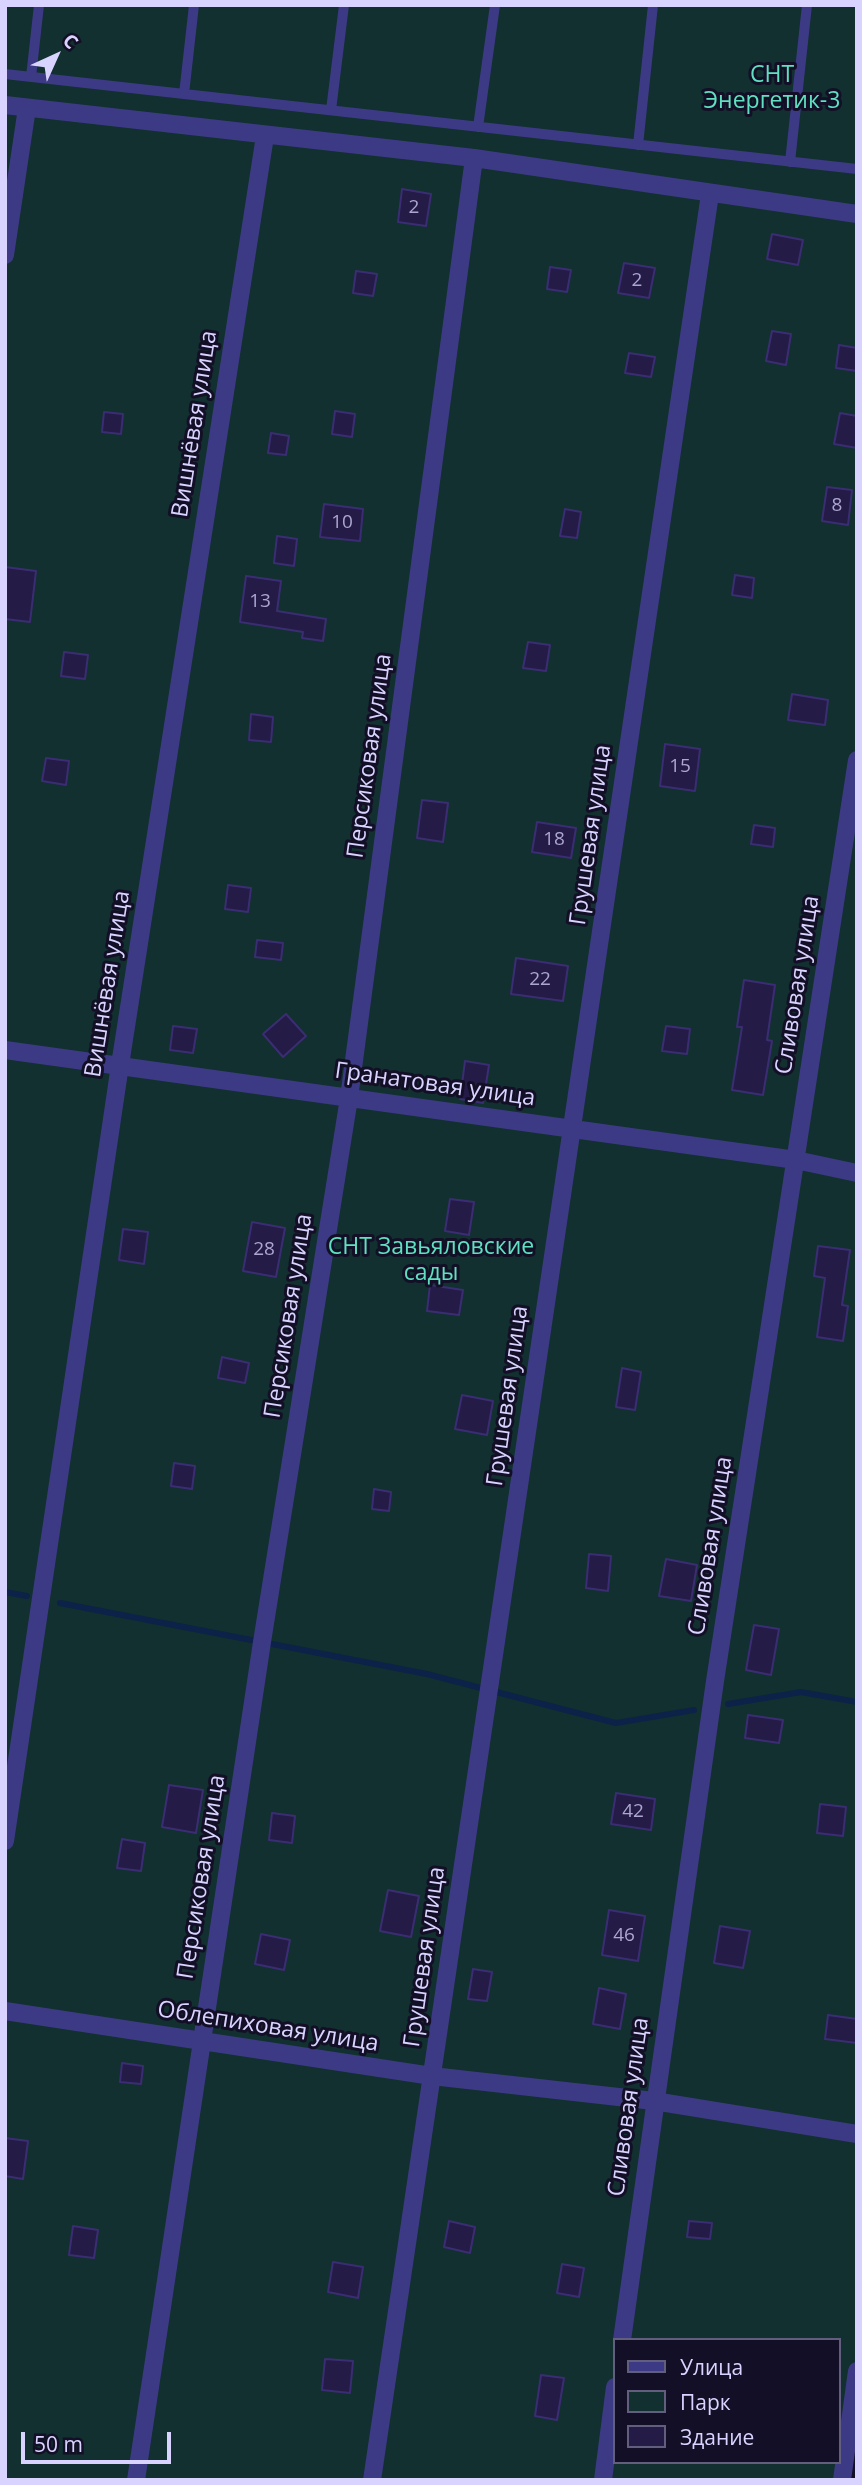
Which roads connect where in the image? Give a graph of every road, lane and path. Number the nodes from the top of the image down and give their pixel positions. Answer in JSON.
{"nodes":[{"id":1,"x":39,"y":5,"type":"edge"},
{"id":2,"x":194,"y":5,"type":"edge"},
{"id":3,"x":344,"y":5,"type":"edge"},
{"id":4,"x":495,"y":5,"type":"edge"},
{"id":5,"x":653,"y":5,"type":"edge"},
{"id":6,"x":807,"y":5,"type":"edge"},
{"id":7,"x":5,"y":74,"type":"edge"},
{"id":8,"x":31,"y":77,"type":"junction"},
{"id":9,"x":184,"y":94,"type":"junction"},
{"id":10,"x":5,"y":105,"type":"edge"},
{"id":11,"x":27,"y":108,"type":"junction"},
{"id":12,"x":331,"y":110,"type":"junction"},
{"id":13,"x":478,"y":127,"type":"junction"},
{"id":14,"x":265,"y":136,"type":"junction"},
{"id":15,"x":638,"y":145,"type":"junction"},
{"id":16,"x":474,"y":158,"type":"junction"},
{"id":17,"x":790,"y":162,"type":"junction"},
{"id":18,"x":857,"y":169,"type":"edge"},
{"id":19,"x":710,"y":194,"type":"junction"},
{"id":20,"x":857,"y":214,"type":"edge"},
{"id":21,"x":5,"y":255,"type":"edge"},
{"id":22,"x":857,"y":760,"type":"edge"},
{"id":23,"x":5,"y":1050,"type":"edge"},
{"id":24,"x":120,"y":1065,"type":"junction"},
{"id":25,"x":349,"y":1098,"type":"junction"},
{"id":26,"x":573,"y":1129,"type":"junction"},
{"id":27,"x":796,"y":1160,"type":"junction"},
{"id":28,"x":857,"y":1173,"type":"edge"},
{"id":29,"x":5,"y":1841,"type":"edge"},
{"id":30,"x":5,"y":2011,"type":"edge"},
{"id":31,"x":202,"y":2042,"type":"junction"},
{"id":32,"x":432,"y":2076,"type":"junction"},
{"id":33,"x":654,"y":2101,"type":"junction"},
{"id":34,"x":857,"y":2134,"type":"edge"},
{"id":35,"x":622,"y":2338,"type":"edge"},
{"id":36,"x":857,"y":2371,"type":"edge"},
{"id":37,"x":614,"y":2395,"type":"edge"},
{"id":38,"x":136,"y":2480,"type":"edge"},
{"id":39,"x":372,"y":2480,"type":"edge"},
{"id":40,"x":603,"y":2480,"type":"edge"},
{"id":41,"x":842,"y":2480,"type":"edge"}],
"edges":[{"from":1,"to":8,"type":"lane"},
{"from":2,"to":9,"type":"lane"},
{"from":3,"to":12,"type":"lane"},
{"from":4,"to":13,"type":"lane"},
{"from":5,"to":15,"type":"lane"},
{"from":6,"to":17,"type":"lane"},
{"from":7,"to":8,"type":"lane"},
{"from":8,"to":9,"type":"lane"},
{"from":9,"to":12,"type":"lane"},
{"from":10,"to":11,"type":"street"},
{"from":11,"to":14,"type":"street"},
{"from":11,"to":21,"type":"street"},
{"from":12,"to":13,"type":"lane"},
{"from":13,"to":15,"type":"lane"},
{"from":14,"to":16,"type":"street"},
{"from":14,"to":24,"type":"street","name":"Вишнёвая улица"},
{"from":15,"to":17,"type":"lane"},
{"from":16,"to":19,"type":"street"},
{"from":16,"to":25,"type":"street","name":"Персиковая улица"},
{"from":17,"to":18,"type":"lane"},
{"from":19,"to":20,"type":"street"},
{"from":19,"to":26,"type":"street","name":"Грушевая улица"},
{"from":22,"to":27,"type":"street","name":"Сливовая улица"},
{"from":23,"to":24,"type":"street","name":"Гранатовая улица"},
{"from":24,"to":25,"type":"street","name":"Гранатовая улица"},
{"from":24,"to":29,"type":"street","name":"Вишнёвая улица"},
{"from":25,"to":26,"type":"street","name":"Гранатовая улица"},
{"from":25,"to":31,"type":"street","name":"Персиковая улица"},
{"from":26,"to":27,"type":"street","name":"Гранатовая улица"},
{"from":26,"to":32,"type":"street","name":"Грушевая улица"},
{"from":27,"to":28,"type":"street","name":"Гранатовая улица"},
{"from":27,"to":33,"type":"street","name":"Сливовая улица"},
{"from":30,"to":31,"type":"street","name":"Облепиховая улица"},
{"from":31,"to":32,"type":"street","name":"Облепиховая улица"},
{"from":31,"to":38,"type":"street","name":"Персиковая улица"},
{"from":32,"to":33,"type":"street","name":"Облепиховая улица"},
{"from":32,"to":39,"type":"street","name":"Грушевая улица"},
{"from":33,"to":34,"type":"street","name":"Облепиховая улица"},
{"from":33,"to":35,"type":"street","name":"Сливовая улица"},
{"from":36,"to":41,"type":"street"},
{"from":37,"to":40,"type":"street"}]}
